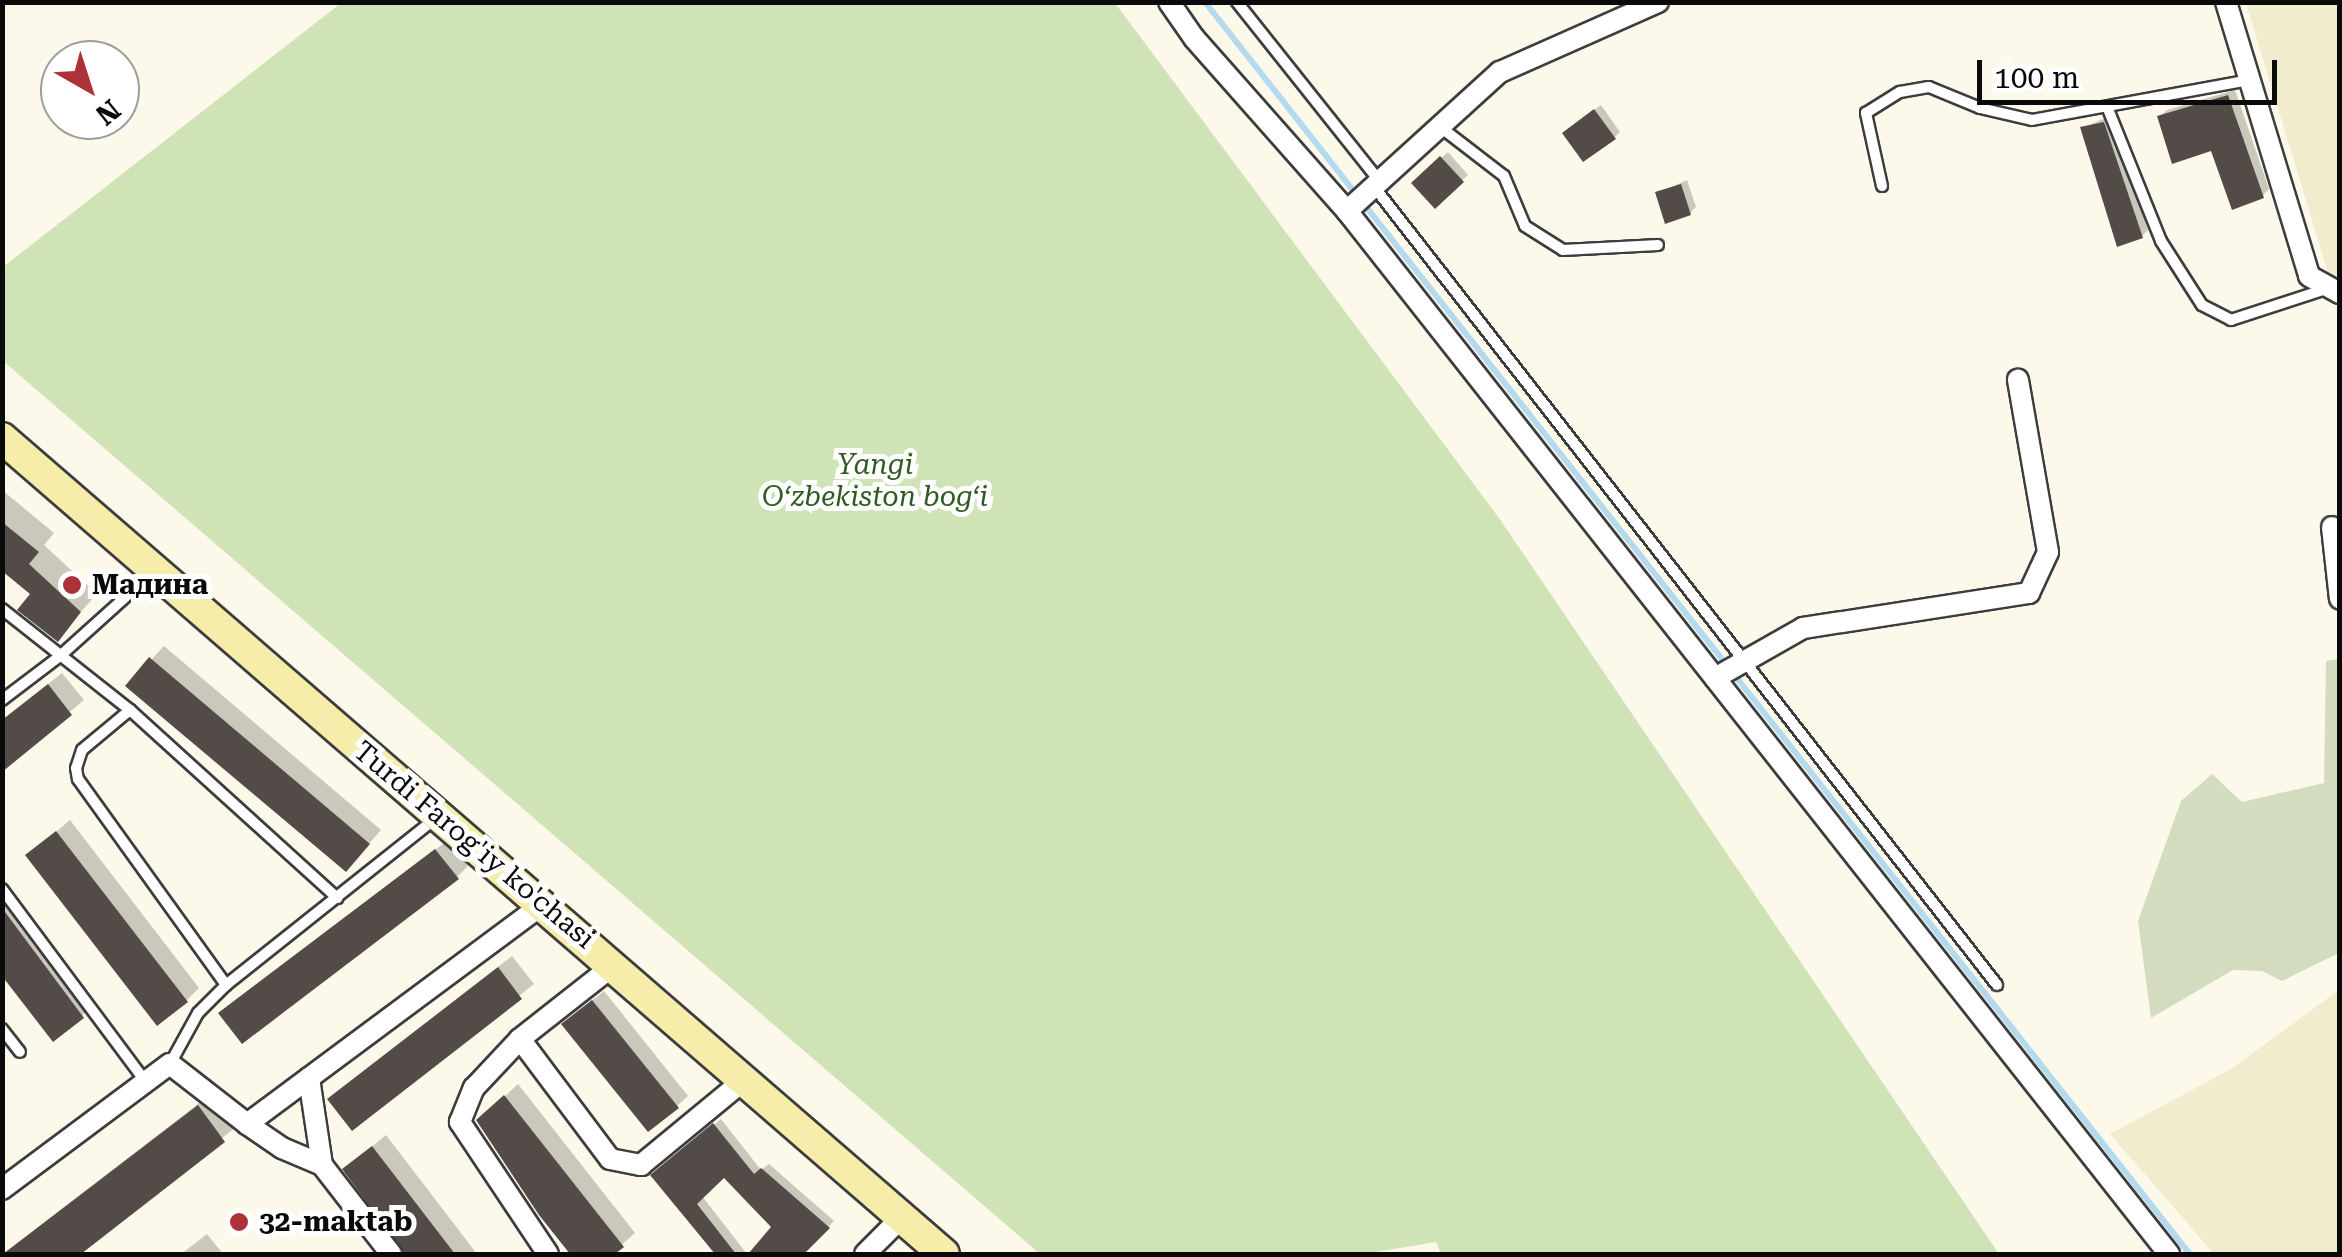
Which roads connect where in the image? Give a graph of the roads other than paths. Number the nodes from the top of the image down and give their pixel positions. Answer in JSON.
{"nodes":[{"id":1,"x":1170,"y":2,"type":"edge"},
{"id":2,"x":1238,"y":2,"type":"edge"},
{"id":3,"x":1658,"y":2,"type":"edge"},
{"id":4,"x":2226,"y":2,"type":"edge"},
{"id":5,"x":2250,"y":80,"type":"junction"},
{"id":6,"x":2108,"y":109,"type":"junction"},
{"id":7,"x":1438,"y":126,"type":"junction"},
{"id":8,"x":1882,"y":186,"type":"dead end"},
{"id":9,"x":1376,"y":187,"type":"junction"},
{"id":10,"x":1347,"y":211,"type":"junction"},
{"id":11,"x":1658,"y":245,"type":"dead end"},
{"id":12,"x":2334,"y":290,"type":"edge"},
{"id":13,"x":2018,"y":380,"type":"dead end"},
{"id":14,"x":2,"y":438,"type":"edge"},
{"id":15,"x":2332,"y":526,"type":"dead end"},
{"id":16,"x":155,"y":570,"type":"junction"},
{"id":17,"x":2340,"y":598,"type":"edge"},
{"id":18,"x":2,"y":610,"type":"edge"},
{"id":19,"x":60,"y":656,"type":"junction"},
{"id":20,"x":1729,"y":669,"type":"junction"},
{"id":21,"x":2,"y":700,"type":"edge"},
{"id":22,"x":130,"y":710,"type":"junction"},
{"id":23,"x":438,"y":816,"type":"junction"},
{"id":24,"x":2,"y":889,"type":"edge"},
{"id":25,"x":337,"y":898,"type":"junction"},
{"id":26,"x":543,"y":904,"type":"junction"},
{"id":27,"x":614,"y":965,"type":"junction"},
{"id":28,"x":1998,"y":985,"type":"dead end"},
{"id":29,"x":226,"y":986,"type":"junction"},
{"id":30,"x":2,"y":1029,"type":"edge"},
{"id":31,"x":520,"y":1039,"type":"junction"},
{"id":32,"x":20,"y":1052,"type":"dead end"},
{"id":33,"x":170,"y":1064,"type":"junction"},
{"id":34,"x":309,"y":1078,"type":"junction"},
{"id":35,"x":744,"y":1080,"type":"junction"},
{"id":36,"x":146,"y":1082,"type":"junction"},
{"id":37,"x":247,"y":1124,"type":"junction"},
{"id":38,"x":322,"y":1165,"type":"junction"},
{"id":39,"x":2,"y":1188,"type":"edge"},
{"id":40,"x":901,"y":1218,"type":"junction"},
{"id":41,"x":391,"y":1254,"type":"edge"},
{"id":42,"x":548,"y":1254,"type":"edge"},
{"id":43,"x":865,"y":1254,"type":"edge"},
{"id":44,"x":944,"y":1254,"type":"edge"},
{"id":45,"x":2169,"y":1254,"type":"edge"}],
"edges":[{"from":1,"to":10,"type":"street"},
{"from":2,"to":9,"type":"lane"},
{"from":3,"to":7,"type":"street"},
{"from":4,"to":5,"type":"street"},
{"from":5,"to":6,"type":"lane"},
{"from":5,"to":12,"type":"street"},
{"from":6,"to":8,"type":"lane"},
{"from":6,"to":12,"type":"lane"},
{"from":7,"to":9,"type":"street"},
{"from":7,"to":11,"type":"lane"},
{"from":9,"to":10,"type":"street"},
{"from":9,"to":20,"type":"lane"},
{"from":10,"to":20,"type":"street"},
{"from":13,"to":20,"type":"street"},
{"from":14,"to":16,"type":"main road","name":"Turdi Farog'iy ko'chasi"},
{"from":15,"to":17,"type":"street"},
{"from":16,"to":19,"type":"lane"},
{"from":16,"to":23,"type":"main road","name":"Turdi Farog'iy ko'chasi"},
{"from":18,"to":19,"type":"lane"},
{"from":19,"to":21,"type":"lane"},
{"from":19,"to":22,"type":"lane"},
{"from":20,"to":28,"type":"lane"},
{"from":20,"to":45,"type":"street"},
{"from":22,"to":25,"type":"lane"},
{"from":22,"to":29,"type":"lane"},
{"from":23,"to":25,"type":"lane"},
{"from":23,"to":26,"type":"main road","name":"Turdi Farog'iy ko'chasi"},
{"from":24,"to":36,"type":"lane"},
{"from":25,"to":29,"type":"lane"},
{"from":26,"to":27,"type":"main road","name":"Turdi Farog'iy ko'chasi"},
{"from":26,"to":34,"type":"street"},
{"from":27,"to":31,"type":"street"},
{"from":27,"to":35,"type":"main road","name":"Turdi Farog'iy ko'chasi"},
{"from":29,"to":33,"type":"lane"},
{"from":30,"to":32,"type":"lane"},
{"from":31,"to":35,"type":"street"},
{"from":31,"to":42,"type":"street"},
{"from":33,"to":36,"type":"street"},
{"from":33,"to":37,"type":"street"},
{"from":34,"to":37,"type":"street"},
{"from":34,"to":38,"type":"street"},
{"from":35,"to":40,"type":"main road","name":"Turdi Farog'iy ko'chasi"},
{"from":36,"to":39,"type":"street"},
{"from":37,"to":38,"type":"street"},
{"from":38,"to":41,"type":"street"},
{"from":40,"to":43,"type":"street"},
{"from":40,"to":44,"type":"main road","name":"Turdi Farog'iy ko'chasi"}]}
